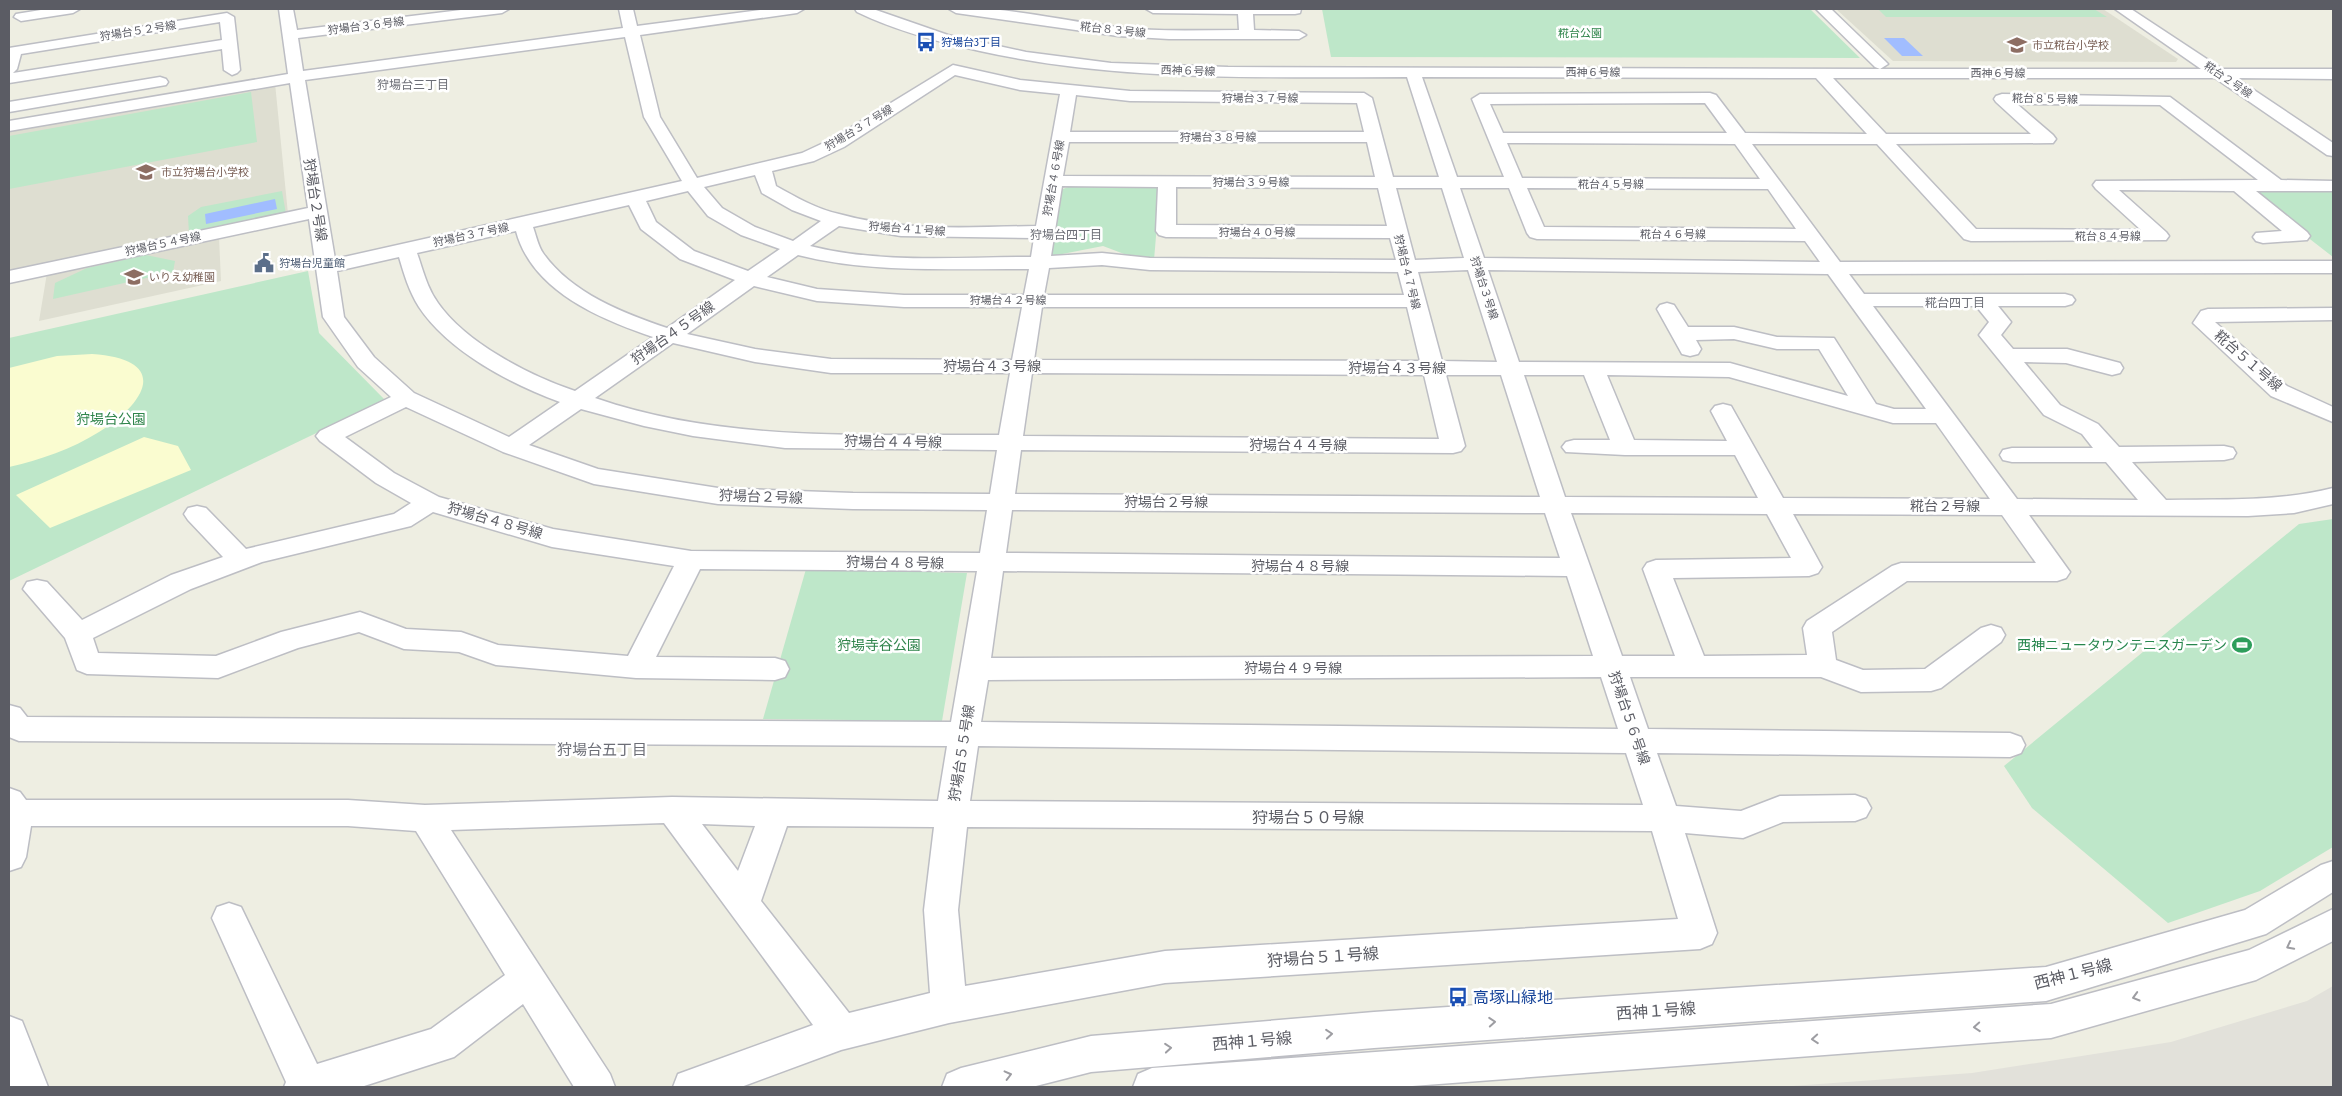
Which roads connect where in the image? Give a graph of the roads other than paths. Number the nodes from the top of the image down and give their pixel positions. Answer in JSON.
{"nodes":[{"id":1,"x":72,"y":9,"type":"edge"},
{"id":2,"x":286,"y":9,"type":"edge"},
{"id":3,"x":502,"y":9,"type":"edge"},
{"id":4,"x":626,"y":9,"type":"edge"},
{"id":5,"x":797,"y":9,"type":"edge"},
{"id":6,"x":862,"y":9,"type":"edge"},
{"id":7,"x":887,"y":9,"type":"edge"},
{"id":8,"x":956,"y":9,"type":"edge"},
{"id":9,"x":1071,"y":9,"type":"edge"},
{"id":10,"x":1153,"y":9,"type":"edge"},
{"id":11,"x":1823,"y":9,"type":"edge"},
{"id":12,"x":2122,"y":9,"type":"edge"},
{"id":13,"x":1245,"y":10,"type":"edge"},
{"id":14,"x":1295,"y":10,"type":"dead end"},
{"id":15,"x":22,"y":13,"type":"edge"},
{"id":16,"x":409,"y":15,"type":"edge"},
{"id":17,"x":1069,"y":25,"type":"junction"},
{"id":18,"x":630,"y":31,"type":"junction"},
{"id":19,"x":16,"y":33,"type":"dead end"},
{"id":20,"x":1247,"y":34,"type":"junction"},
{"id":21,"x":290,"y":35,"type":"junction"},
{"id":22,"x":1299,"y":35,"type":"dead end"},
{"id":23,"x":230,"y":43,"type":"junction"},
{"id":24,"x":1880,"y":64,"type":"junction"},
{"id":25,"x":2205,"y":64,"type":"junction"},
{"id":26,"x":2333,"y":64,"type":"edge"},
{"id":27,"x":289,"y":66,"type":"junction"},
{"id":28,"x":250,"y":67,"type":"dead end"},
{"id":29,"x":9,"y":69,"type":"edge"},
{"id":30,"x":232,"y":70,"type":"junction"},
{"id":31,"x":1413,"y":72,"type":"junction"},
{"id":32,"x":213,"y":73,"type":"dead end"},
{"id":33,"x":1820,"y":73,"type":"junction"},
{"id":34,"x":2219,"y":74,"type":"junction"},
{"id":35,"x":2333,"y":74,"type":"edge"},
{"id":36,"x":9,"y":78,"type":"edge"},
{"id":37,"x":174,"y":80,"type":"dead end"},
{"id":38,"x":1069,"y":91,"type":"junction"},
{"id":39,"x":1364,"y":98,"type":"joint"},
{"id":40,"x":9,"y":107,"type":"edge"},
{"id":41,"x":9,"y":126,"type":"edge"},
{"id":42,"x":1061,"y":137,"type":"junction"},
{"id":43,"x":1374,"y":137,"type":"junction"},
{"id":44,"x":1497,"y":138,"type":"junction"},
{"id":45,"x":1739,"y":139,"type":"junction"},
{"id":46,"x":1881,"y":139,"type":"junction"},
{"id":47,"x":2333,"y":151,"type":"edge"},
{"id":48,"x":763,"y":169,"type":"junction"},
{"id":49,"x":1054,"y":181,"type":"junction"},
{"id":50,"x":1167,"y":182,"type":"junction"},
{"id":51,"x":1385,"y":183,"type":"junction"},
{"id":52,"x":1449,"y":183,"type":"junction"},
{"id":53,"x":1516,"y":183,"type":"junction"},
{"id":54,"x":1772,"y":184,"type":"junction"},
{"id":55,"x":693,"y":185,"type":"junction"},
{"id":56,"x":2239,"y":186,"type":"junction"},
{"id":57,"x":2277,"y":186,"type":"junction"},
{"id":58,"x":2333,"y":186,"type":"edge"},
{"id":59,"x":635,"y":198,"type":"junction"},
{"id":60,"x":317,"y":212,"type":"junction"},
{"id":61,"x":835,"y":220,"type":"junction"},
{"id":62,"x":523,"y":224,"type":"junction"},
{"id":63,"x":1044,"y":232,"type":"junction"},
{"id":64,"x":1397,"y":232,"type":"junction"},
{"id":65,"x":1809,"y":235,"type":"junction"},
{"id":66,"x":2263,"y":237,"type":"dead end"},
{"id":67,"x":794,"y":248,"type":"junction"},
{"id":68,"x":406,"y":250,"type":"junction"},
{"id":69,"x":1039,"y":263,"type":"junction"},
{"id":70,"x":1476,"y":264,"type":"junction"},
{"id":71,"x":1406,"y":266,"type":"junction"},
{"id":72,"x":2333,"y":266,"type":"edge"},
{"id":73,"x":326,"y":267,"type":"junction"},
{"id":74,"x":1833,"y":268,"type":"junction"},
{"id":75,"x":9,"y":277,"type":"edge"},
{"id":76,"x":750,"y":279,"type":"junction"},
{"id":77,"x":1033,"y":300,"type":"junction"},
{"id":78,"x":1857,"y":300,"type":"junction"},
{"id":79,"x":1982,"y":300,"type":"junction"},
{"id":80,"x":2065,"y":300,"type":"dead end"},
{"id":81,"x":1414,"y":301,"type":"junction"},
{"id":82,"x":1667,"y":309,"type":"dead end"},
{"id":83,"x":2333,"y":314,"type":"edge"},
{"id":84,"x":1682,"y":334,"type":"junction"},
{"id":85,"x":669,"y":335,"type":"junction"},
{"id":86,"x":2007,"y":355,"type":"junction"},
{"id":87,"x":1022,"y":366,"type":"junction"},
{"id":88,"x":1431,"y":368,"type":"junction"},
{"id":89,"x":1510,"y":368,"type":"junction"},
{"id":90,"x":2112,"y":368,"type":"dead end"},
{"id":91,"x":1593,"y":369,"type":"junction"},
{"id":92,"x":1701,"y":369,"type":"junction"},
{"id":93,"x":406,"y":398,"type":"junction"},
{"id":94,"x":578,"y":399,"type":"junction"},
{"id":95,"x":1868,"y":409,"type":"junction"},
{"id":96,"x":1723,"y":411,"type":"dead end"},
{"id":97,"x":2333,"y":415,"type":"edge"},
{"id":98,"x":1942,"y":416,"type":"junction"},
{"id":99,"x":1011,"y":443,"type":"junction"},
{"id":100,"x":511,"y":446,"type":"junction"},
{"id":101,"x":1453,"y":446,"type":"joint"},
{"id":102,"x":1574,"y":448,"type":"dead end"},
{"id":103,"x":1626,"y":448,"type":"junction"},
{"id":104,"x":1743,"y":448,"type":"junction"},
{"id":105,"x":2224,"y":453,"type":"dead end"},
{"id":106,"x":2012,"y":455,"type":"dead end"},
{"id":107,"x":2113,"y":456,"type":"junction"},
{"id":108,"x":2333,"y":496,"type":"edge"},
{"id":109,"x":1000,"y":501,"type":"junction"},
{"id":110,"x":430,"y":503,"type":"junction"},
{"id":111,"x":1555,"y":504,"type":"junction"},
{"id":112,"x":1773,"y":505,"type":"junction"},
{"id":113,"x":2008,"y":506,"type":"junction"},
{"id":114,"x":2159,"y":508,"type":"junction"},
{"id":115,"x":197,"y":514,"type":"dead end"},
{"id":116,"x":242,"y":560,"type":"junction"},
{"id":117,"x":691,"y":560,"type":"junction"},
{"id":118,"x":991,"y":564,"type":"junction"},
{"id":119,"x":1577,"y":568,"type":"junction"},
{"id":120,"x":36,"y":589,"type":"dead end"},
{"id":121,"x":78,"y":634,"type":"junction"},
{"id":122,"x":1991,"y":635,"type":"dead end"},
{"id":123,"x":636,"y":666,"type":"junction"},
{"id":124,"x":1823,"y":666,"type":"junction"},
{"id":125,"x":1694,"y":667,"type":"junction"},
{"id":126,"x":1612,"y":668,"type":"junction"},
{"id":127,"x":775,"y":669,"type":"dead end"},
{"id":128,"x":974,"y":669,"type":"junction"},
{"id":129,"x":9,"y":716,"type":"edge"},
{"id":130,"x":965,"y":734,"type":"junction"},
{"id":131,"x":1638,"y":741,"type":"junction"},
{"id":132,"x":2010,"y":745,"type":"dead end"},
{"id":133,"x":13,"y":807,"type":"edge"},
{"id":134,"x":1855,"y":808,"type":"dead end"},
{"id":135,"x":672,"y":810,"type":"junction"},
{"id":136,"x":776,"y":813,"type":"junction"},
{"id":137,"x":952,"y":814,"type":"junction"},
{"id":138,"x":425,"y":818,"type":"junction"},
{"id":139,"x":1664,"y":818,"type":"junction"},
{"id":140,"x":9,"y":857,"type":"edge"},
{"id":141,"x":2333,"y":876,"type":"edge"},
{"id":142,"x":743,"y":904,"type":"junction"},
{"id":143,"x":229,"y":918,"type":"dead end"},
{"id":144,"x":2333,"y":924,"type":"edge"},
{"id":145,"x":1700,"y":933,"type":"joint"},
{"id":146,"x":528,"y":980,"type":"junction"},
{"id":147,"x":949,"y":1006,"type":"junction"},
{"id":148,"x":841,"y":1032,"type":"junction"},
{"id":149,"x":9,"y":1033,"type":"edge"},
{"id":150,"x":306,"y":1086,"type":"edge"},
{"id":151,"x":29,"y":1087,"type":"edge"},
{"id":152,"x":596,"y":1087,"type":"edge"},
{"id":153,"x":692,"y":1087,"type":"edge"},
{"id":154,"x":961,"y":1087,"type":"edge"},
{"id":155,"x":1152,"y":1087,"type":"edge"}],
"edges":[{"from":1,"to":15,"type":"street"},
{"from":2,"to":21,"type":"street","name":"狩場台２号線"},
{"from":3,"to":16,"type":"street","name":"狩場台３６号線"},
{"from":4,"to":18,"type":"street"},
{"from":5,"to":18,"type":"street"},
{"from":6,"to":31,"type":"street","name":"西神６号線"},
{"from":7,"to":24,"type":"street"},
{"from":8,"to":17,"type":"street","name":"糀台８３号線"},
{"from":9,"to":17,"type":"street"},
{"from":10,"to":13,"type":"street"},
{"from":11,"to":24,"type":"street"},
{"from":12,"to":25,"type":"street","name":"糀台２号線"},
{"from":13,"to":14,"type":"street"},
{"from":13,"to":20,"type":"street"},
{"from":15,"to":19,"type":"street"},
{"from":16,"to":21,"type":"street","name":"狩場台３６号線"},
{"from":17,"to":20,"type":"street","name":"糀台８３号線"},
{"from":18,"to":27,"type":"street"},
{"from":18,"to":55,"type":"street"},
{"from":20,"to":22,"type":"street","name":"糀台８３号線"},
{"from":21,"to":27,"type":"street","name":"狩場台２号線"},
{"from":23,"to":29,"type":"street","name":"狩場台５２号線"},
{"from":23,"to":30,"type":"street","name":"狩場台５２号線"},
{"from":23,"to":36,"type":"street"},
{"from":24,"to":25,"type":"street"},
{"from":25,"to":26,"type":"street"},
{"from":25,"to":34,"type":"street","name":"糀台２号線"},
{"from":27,"to":41,"type":"street"},
{"from":27,"to":60,"type":"street","name":"狩場台２号線"},
{"from":28,"to":30,"type":"street"},
{"from":30,"to":32,"type":"street"},
{"from":31,"to":33,"type":"street","name":"西神６号線"},
{"from":31,"to":52,"type":"street","name":"狩場台３号線"},
{"from":33,"to":34,"type":"street","name":"西神６号線"},
{"from":33,"to":46,"type":"street","name":"糀台８４号線"},
{"from":34,"to":35,"type":"street","name":"西神６号線"},
{"from":34,"to":47,"type":"street","name":"糀台２号線"},
{"from":37,"to":40,"type":"street"},
{"from":38,"to":39,"type":"street","name":"狩場台３７号線"},
{"from":38,"to":42,"type":"street","name":"狩場台４６号線"},
{"from":38,"to":48,"type":"street","name":"狩場台３７号線"},
{"from":39,"to":43,"type":"street","name":"狩場台４７号線"},
{"from":42,"to":43,"type":"street","name":"狩場台３８号線"},
{"from":42,"to":49,"type":"street","name":"狩場台４６号線"},
{"from":43,"to":51,"type":"street","name":"狩場台４７号線"},
{"from":44,"to":45,"type":"street","name":"糀台８５号線"},
{"from":44,"to":45,"type":"street"},
{"from":44,"to":53,"type":"street"},
{"from":45,"to":46,"type":"street","name":"糀台８５号線"},
{"from":45,"to":54,"type":"street"},
{"from":46,"to":56,"type":"street","name":"糀台８４号線"},
{"from":46,"to":57,"type":"street","name":"糀台８５号線"},
{"from":48,"to":55,"type":"street","name":"狩場台３７号線"},
{"from":48,"to":61,"type":"street","name":"狩場台４１号線"},
{"from":49,"to":50,"type":"street","name":"狩場台３９号線"},
{"from":49,"to":63,"type":"street","name":"狩場台４６号線"},
{"from":50,"to":51,"type":"street","name":"狩場台３９号線"},
{"from":50,"to":64,"type":"street","name":"狩場台４０号線"},
{"from":51,"to":52,"type":"street","name":"狩場台３９号線"},
{"from":51,"to":64,"type":"street","name":"狩場台４７号線"},
{"from":52,"to":53,"type":"street","name":"糀台４５号線"},
{"from":52,"to":70,"type":"street","name":"狩場台３号線"},
{"from":53,"to":54,"type":"street","name":"糀台４５号線"},
{"from":53,"to":65,"type":"street","name":"糀台４６号線"},
{"from":54,"to":65,"type":"street"},
{"from":55,"to":59,"type":"street","name":"狩場台３７号線"},
{"from":55,"to":67,"type":"street"},
{"from":56,"to":57,"type":"street","name":"糀台８４号線"},
{"from":56,"to":66,"type":"street"},
{"from":57,"to":58,"type":"street","name":"糀台８４号線"},
{"from":59,"to":62,"type":"street","name":"狩場台３７号線"},
{"from":59,"to":76,"type":"street","name":"狩場台４２号線"},
{"from":60,"to":73,"type":"street","name":"狩場台２号線"},
{"from":60,"to":75,"type":"street","name":"狩場台５４号線"},
{"from":61,"to":63,"type":"street","name":"狩場台４１号線"},
{"from":61,"to":67,"type":"street","name":"狩場台４５号線"},
{"from":62,"to":68,"type":"street","name":"狩場台３７号線"},
{"from":62,"to":85,"type":"street","name":"狩場台４３号線"},
{"from":63,"to":69,"type":"street","name":"狩場台４６号線"},
{"from":64,"to":71,"type":"street","name":"狩場台４７号線"},
{"from":65,"to":74,"type":"street"},
{"from":67,"to":69,"type":"street"},
{"from":67,"to":76,"type":"street","name":"狩場台４５号線"},
{"from":68,"to":73,"type":"street","name":"狩場台３７号線"},
{"from":68,"to":94,"type":"street","name":"狩場台４４号線"},
{"from":69,"to":71,"type":"street"},
{"from":69,"to":77,"type":"street","name":"狩場台４６号線"},
{"from":70,"to":71,"type":"street"},
{"from":70,"to":74,"type":"street"},
{"from":70,"to":89,"type":"street","name":"狩場台３号線"},
{"from":71,"to":81,"type":"street","name":"狩場台４７号線"},
{"from":72,"to":74,"type":"street"},
{"from":73,"to":93,"type":"street","name":"狩場台２号線"},
{"from":74,"to":78,"type":"street"},
{"from":76,"to":77,"type":"street","name":"狩場台４２号線"},
{"from":76,"to":85,"type":"street","name":"狩場台４５号線"},
{"from":77,"to":81,"type":"street","name":"狩場台４２号線"},
{"from":77,"to":87,"type":"street","name":"狩場台４６号線"},
{"from":78,"to":79,"type":"street"},
{"from":78,"to":98,"type":"street"},
{"from":79,"to":80,"type":"street"},
{"from":79,"to":86,"type":"street"},
{"from":81,"to":88,"type":"street","name":"狩場台４７号線"},
{"from":82,"to":84,"type":"street"},
{"from":83,"to":97,"type":"street","name":"糀台５１号線"},
{"from":84,"to":92,"type":"street"},
{"from":84,"to":95,"type":"street"},
{"from":85,"to":87,"type":"street","name":"狩場台４３号線"},
{"from":85,"to":94,"type":"street","name":"狩場台４５号線"},
{"from":86,"to":90,"type":"street"},
{"from":86,"to":107,"type":"street"},
{"from":87,"to":88,"type":"street","name":"狩場台４３号線"},
{"from":87,"to":99,"type":"street","name":"狩場台４６号線"},
{"from":88,"to":89,"type":"street","name":"狩場台４３号線"},
{"from":88,"to":101,"type":"street","name":"狩場台４７号線"},
{"from":89,"to":91,"type":"street"},
{"from":89,"to":111,"type":"street","name":"狩場台３号線"},
{"from":91,"to":92,"type":"street"},
{"from":91,"to":103,"type":"street"},
{"from":92,"to":95,"type":"street"},
{"from":93,"to":100,"type":"street","name":"狩場台２号線"},
{"from":93,"to":110,"type":"street","name":"狩場台４８号線"},
{"from":94,"to":99,"type":"street","name":"狩場台４４号線"},
{"from":94,"to":100,"type":"street","name":"狩場台４５号線"},
{"from":95,"to":98,"type":"street"},
{"from":96,"to":104,"type":"street"},
{"from":98,"to":113,"type":"street"},
{"from":99,"to":101,"type":"street","name":"狩場台４４号線"},
{"from":99,"to":109,"type":"street","name":"狩場台４６号線"},
{"from":100,"to":109,"type":"street","name":"狩場台２号線"},
{"from":102,"to":103,"type":"street"},
{"from":103,"to":104,"type":"street"},
{"from":104,"to":112,"type":"street"},
{"from":105,"to":107,"type":"street"},
{"from":106,"to":107,"type":"street"},
{"from":107,"to":114,"type":"street"},
{"from":108,"to":114,"type":"street","name":"糀台２号線"},
{"from":109,"to":111,"type":"street","name":"狩場台２号線"},
{"from":109,"to":118,"type":"street","name":"狩場台５５号線"},
{"from":110,"to":116,"type":"street"},
{"from":110,"to":117,"type":"street","name":"狩場台４８号線"},
{"from":111,"to":112,"type":"street","name":"糀台２号線"},
{"from":111,"to":119,"type":"street","name":"狩場台５６号線"},
{"from":112,"to":113,"type":"street","name":"糀台２号線"},
{"from":112,"to":125,"type":"street"},
{"from":113,"to":114,"type":"street","name":"糀台２号線"},
{"from":113,"to":124,"type":"street"},
{"from":115,"to":116,"type":"street"},
{"from":116,"to":121,"type":"street"},
{"from":117,"to":118,"type":"street","name":"狩場台４８号線"},
{"from":117,"to":123,"type":"street"},
{"from":118,"to":119,"type":"street","name":"狩場台４８号線"},
{"from":118,"to":128,"type":"street","name":"狩場台５５号線"},
{"from":119,"to":126,"type":"street","name":"狩場台５６号線"},
{"from":120,"to":121,"type":"street"},
{"from":121,"to":123,"type":"street"},
{"from":122,"to":124,"type":"street"},
{"from":123,"to":127,"type":"street"},
{"from":124,"to":125,"type":"street","name":"狩場台４９号線"},
{"from":125,"to":126,"type":"street","name":"狩場台４９号線"},
{"from":126,"to":128,"type":"street","name":"狩場台４９号線"},
{"from":126,"to":131,"type":"street","name":"狩場台５６号線"},
{"from":128,"to":130,"type":"street","name":"狩場台５５号線"},
{"from":129,"to":130,"type":"street"},
{"from":130,"to":131,"type":"street"},
{"from":130,"to":137,"type":"street","name":"狩場台５５号線"},
{"from":131,"to":132,"type":"street"},
{"from":131,"to":139,"type":"street","name":"狩場台５６号線"},
{"from":133,"to":138,"type":"street","name":"狩場台５０号線"},
{"from":133,"to":140,"type":"street"},
{"from":134,"to":139,"type":"street","name":"狩場台５０号線"},
{"from":135,"to":136,"type":"street","name":"狩場台５０号線"},
{"from":135,"to":138,"type":"street","name":"狩場台５０号線"},
{"from":135,"to":142,"type":"street"},
{"from":136,"to":137,"type":"street","name":"狩場台５０号線"},
{"from":136,"to":142,"type":"street"},
{"from":137,"to":139,"type":"street","name":"狩場台５０号線"},
{"from":137,"to":147,"type":"street","name":"狩場台５５号線"},
{"from":138,"to":146,"type":"street"},
{"from":139,"to":145,"type":"street","name":"狩場台５６号線"},
{"from":154,"to":141,"type":"street","name":"西神１号線","one_way":true},
{"from":142,"to":148,"type":"street"},
{"from":143,"to":150,"type":"street"},
{"from":144,"to":155,"type":"street","one_way":true},
{"from":145,"to":147,"type":"street","name":"狩場台５１号線"},
{"from":146,"to":150,"type":"street"},
{"from":146,"to":152,"type":"street"},
{"from":147,"to":148,"type":"street","name":"狩場台５１号線"},
{"from":148,"to":153,"type":"street","name":"狩場台５１号線"},
{"from":149,"to":151,"type":"street"}]}
